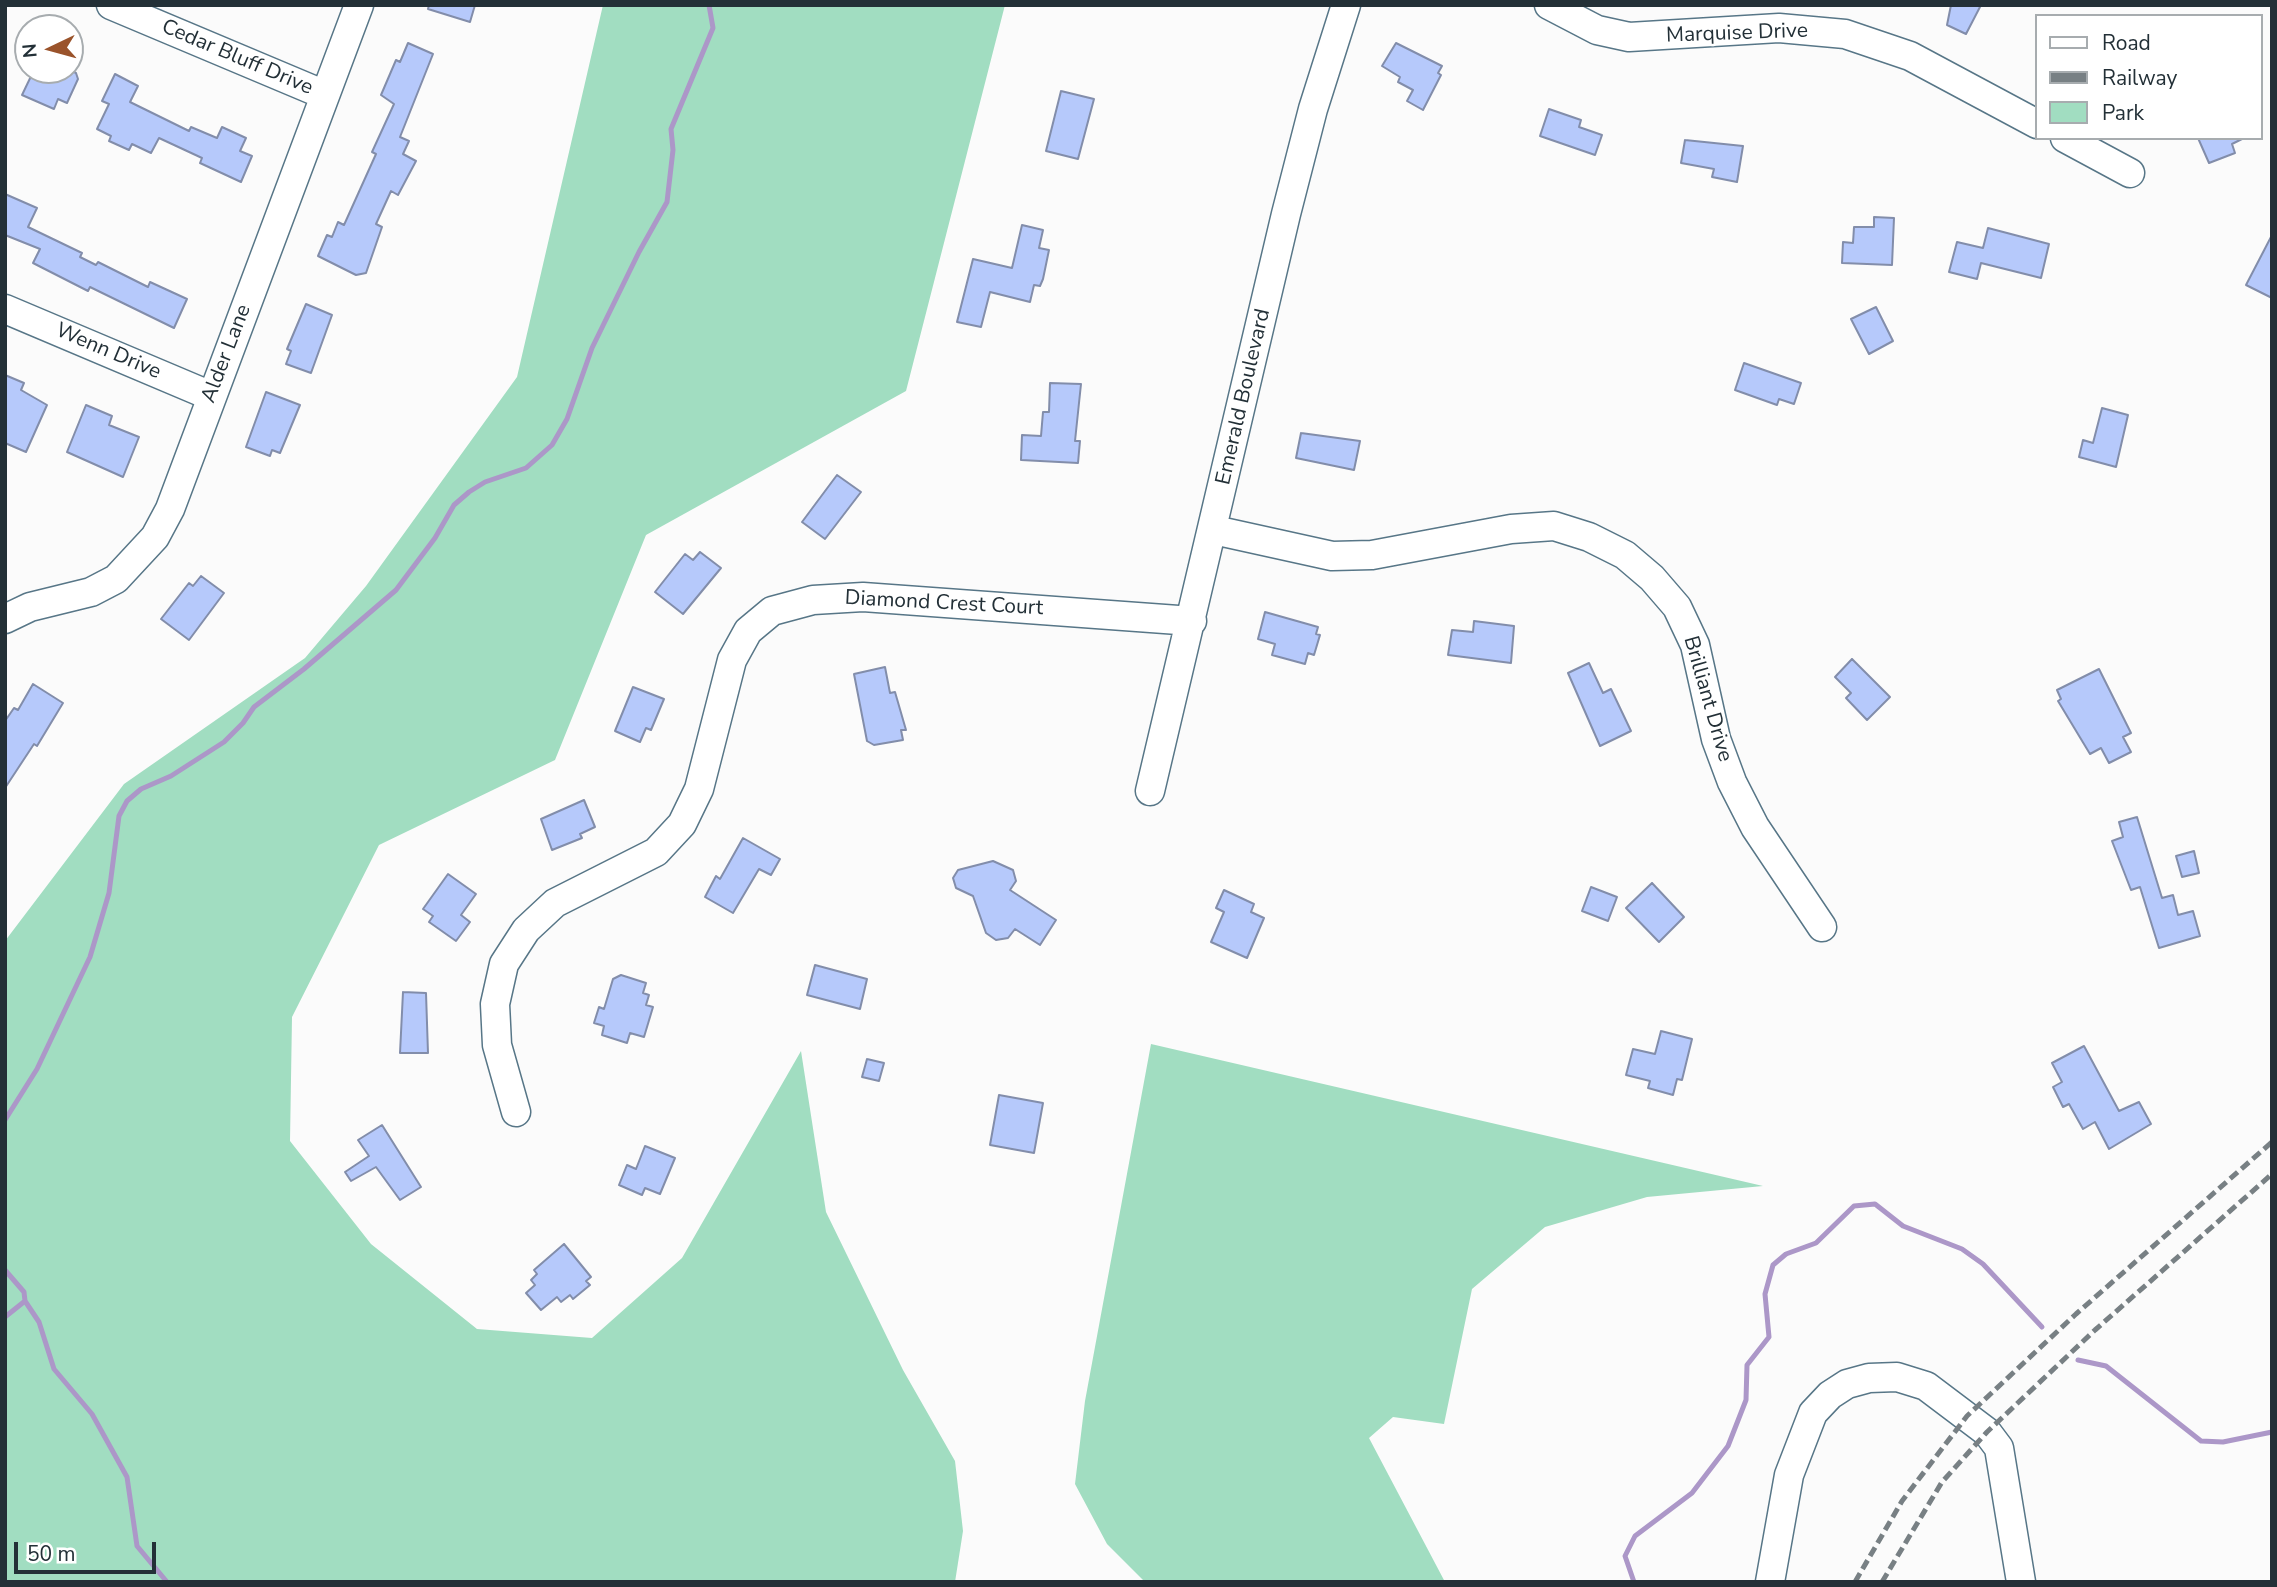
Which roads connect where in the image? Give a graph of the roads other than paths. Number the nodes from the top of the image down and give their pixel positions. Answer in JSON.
{"nodes":[{"id":1,"x":111,"y":5,"type":"edge"},
{"id":2,"x":359,"y":5,"type":"edge"},
{"id":3,"x":1346,"y":5,"type":"edge"},
{"id":4,"x":1549,"y":5,"type":"edge"},
{"id":5,"x":325,"y":95,"type":"junction"},
{"id":6,"x":2036,"y":123,"type":"edge"},
{"id":7,"x":2069,"y":140,"type":"edge"},
{"id":8,"x":2130,"y":173,"type":"dead end"},
{"id":9,"x":5,"y":309,"type":"edge"},
{"id":10,"x":211,"y":396,"type":"junction"},
{"id":11,"x":1214,"y":530,"type":"junction"},
{"id":12,"x":5,"y":620,"type":"edge"},
{"id":13,"x":1192,"y":621,"type":"junction"},
{"id":14,"x":1150,"y":791,"type":"dead end"},
{"id":15,"x":1822,"y":927,"type":"dead end"},
{"id":16,"x":516,"y":1112,"type":"dead end"},
{"id":17,"x":1770,"y":1582,"type":"edge"},
{"id":18,"x":2021,"y":1582,"type":"edge"}],
"edges":[{"from":1,"to":5,"type":"street","name":"Cedar Bluff Drive"},
{"from":2,"to":5,"type":"street","name":"Alder Lane"},
{"from":3,"to":11,"type":"street","name":"Emerald Boulevard"},
{"from":4,"to":6,"type":"street","name":"Marquise Drive"},
{"from":5,"to":10,"type":"street","name":"Alder Lane"},
{"from":7,"to":8,"type":"street"},
{"from":9,"to":10,"type":"street","name":"Wenn Drive"},
{"from":10,"to":12,"type":"street","name":"Alder Lane"},
{"from":11,"to":13,"type":"street","name":"Emerald Boulevard"},
{"from":11,"to":15,"type":"street","name":"Brilliant Drive"},
{"from":13,"to":14,"type":"street","name":"Emerald Boulevard"},
{"from":13,"to":16,"type":"street","name":"Diamond Crest Court"},
{"from":17,"to":18,"type":"street"}]}
